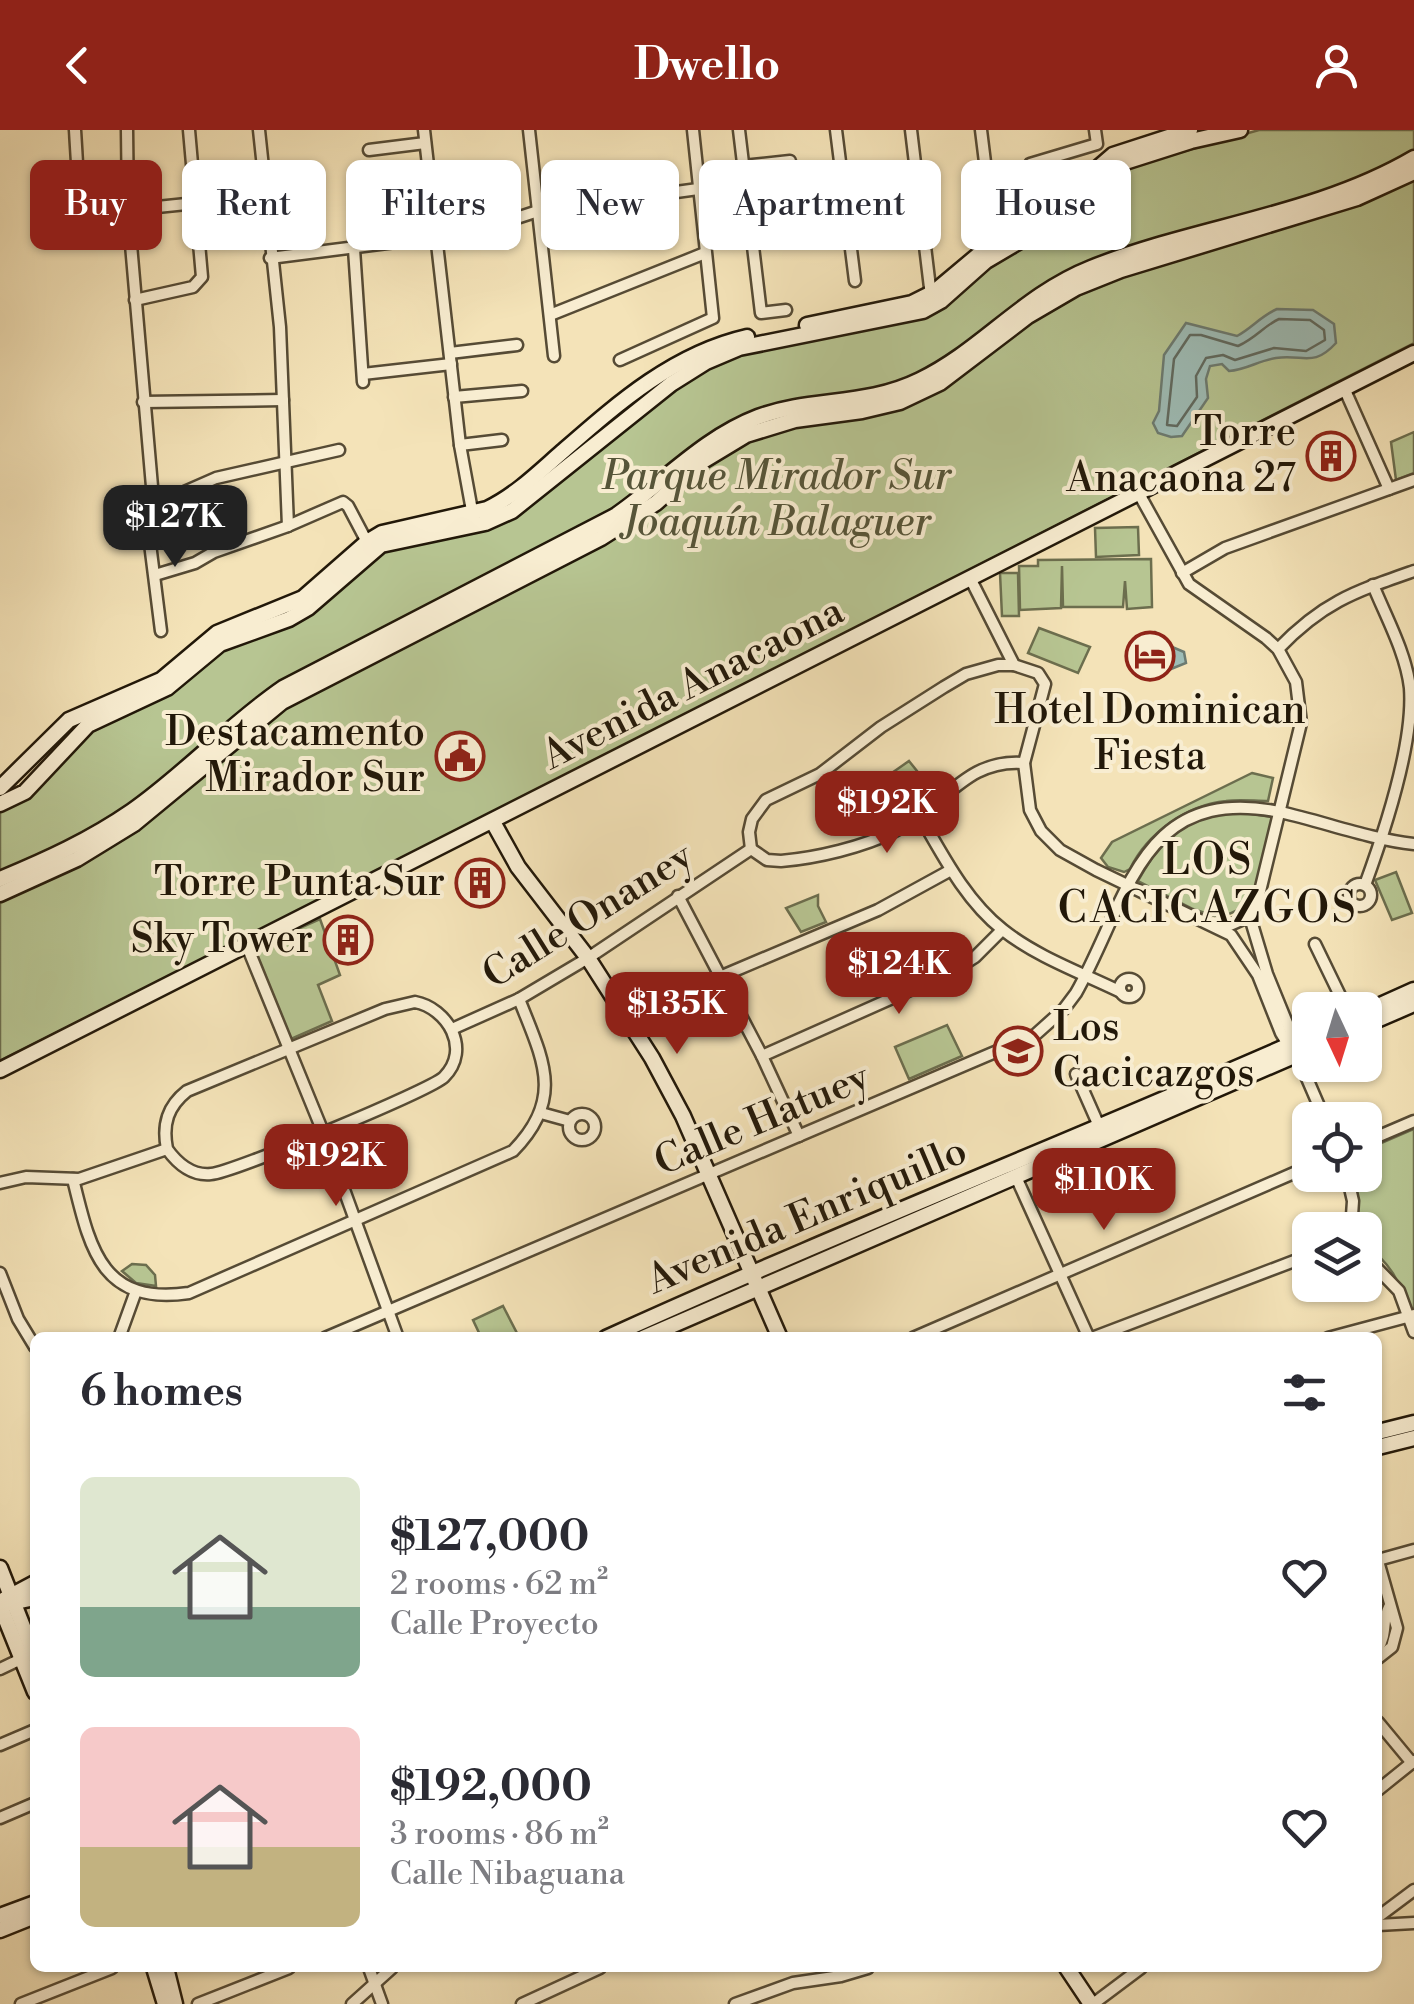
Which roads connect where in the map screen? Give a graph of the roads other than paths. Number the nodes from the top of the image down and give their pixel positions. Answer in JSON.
{"nodes":[{"id":1,"x":75,"y":130,"type":"edge"},
{"id":2,"x":127,"y":130,"type":"edge"},
{"id":3,"x":190,"y":130,"type":"edge"},
{"id":4,"x":259,"y":130,"type":"edge"},
{"id":5,"x":424,"y":130,"type":"edge"},
{"id":6,"x":529,"y":130,"type":"edge"},
{"id":7,"x":693,"y":130,"type":"edge"},
{"id":8,"x":739,"y":130,"type":"edge"},
{"id":9,"x":836,"y":130,"type":"edge"},
{"id":10,"x":911,"y":130,"type":"edge"},
{"id":11,"x":980,"y":130,"type":"edge"},
{"id":12,"x":1095,"y":130,"type":"edge"},
{"id":13,"x":1240,"y":130,"type":"edge"},
{"id":14,"x":1190,"y":133,"type":"edge"},
{"id":15,"x":425,"y":143,"type":"junction"},
{"id":16,"x":369,"y":150,"type":"dead end"},
{"id":17,"x":1414,"y":158,"type":"edge"},
{"id":18,"x":78,"y":160,"type":"edge"},
{"id":19,"x":127,"y":160,"type":"edge"},
{"id":20,"x":192,"y":160,"type":"edge"},
{"id":21,"x":426,"y":160,"type":"edge"},
{"id":22,"x":742,"y":160,"type":"edge"},
{"id":23,"x":984,"y":160,"type":"edge"},
{"id":24,"x":1043,"y":160,"type":"edge"},
{"id":25,"x":1107,"y":160,"type":"edge"},
{"id":26,"x":1414,"y":172,"type":"edge"},
{"id":27,"x":698,"y":189,"type":"junction"},
{"id":28,"x":538,"y":211,"type":"junction"},
{"id":29,"x":521,"y":217,"type":"edge"},
{"id":30,"x":131,"y":250,"type":"edge"},
{"id":31,"x":198,"y":250,"type":"edge"},
{"id":32,"x":346,"y":250,"type":"edge"},
{"id":33,"x":354,"y":250,"type":"edge"},
{"id":34,"x":437,"y":250,"type":"edge"},
{"id":35,"x":753,"y":250,"type":"edge"},
{"id":36,"x":987,"y":250,"type":"edge"},
{"id":37,"x":705,"y":253,"type":"junction"},
{"id":38,"x":270,"y":258,"type":"junction"},
{"id":39,"x":855,"y":281,"type":"dead end"},
{"id":40,"x":135,"y":300,"type":"junction"},
{"id":41,"x":932,"y":301,"type":"junction"},
{"id":42,"x":786,"y":310,"type":"dead end"},
{"id":43,"x":550,"y":315,"type":"junction"},
{"id":44,"x":517,"y":345,"type":"dead end"},
{"id":45,"x":1414,"y":353,"type":"edge"},
{"id":46,"x":554,"y":356,"type":"dead end"},
{"id":47,"x":450,"y":358,"type":"junction"},
{"id":48,"x":620,"y":360,"type":"dead end"},
{"id":49,"x":1344,"y":388,"type":"junction"},
{"id":50,"x":522,"y":391,"type":"dead end"},
{"id":51,"x":454,"y":397,"type":"junction"},
{"id":52,"x":283,"y":400,"type":"junction"},
{"id":53,"x":143,"y":402,"type":"junction"},
{"id":54,"x":502,"y":440,"type":"dead end"},
{"id":55,"x":460,"y":445,"type":"junction"},
{"id":56,"x":339,"y":450,"type":"dead end"},
{"id":57,"x":284,"y":464,"type":"junction"},
{"id":58,"x":1414,"y":480,"type":"edge"},
{"id":59,"x":1389,"y":489,"type":"junction"},
{"id":60,"x":1138,"y":492,"type":"junction"},
{"id":61,"x":153,"y":498,"type":"junction"},
{"id":62,"x":475,"y":518,"type":"junction"},
{"id":63,"x":288,"y":526,"type":"junction"},
{"id":64,"x":366,"y":542,"type":"junction"},
{"id":65,"x":1414,"y":571,"type":"edge"},
{"id":66,"x":1182,"y":573,"type":"junction"},
{"id":67,"x":155,"y":575,"type":"junction"},
{"id":68,"x":970,"y":578,"type":"junction"},
{"id":69,"x":1374,"y":585,"type":"junction"},
{"id":70,"x":162,"y":631,"type":"dead end"},
{"id":71,"x":1278,"y":649,"type":"junction"},
{"id":72,"x":1014,"y":665,"type":"junction"},
{"id":73,"x":1410,"y":667,"type":"edge"},
{"id":74,"x":1409,"y":753,"type":"edge"},
{"id":75,"x":1024,"y":763,"type":"junction"},
{"id":76,"x":0,"y":788,"type":"edge"},
{"id":77,"x":0,"y":804,"type":"edge"},
{"id":78,"x":1280,"y":812,"type":"junction"},
{"id":79,"x":920,"y":816,"type":"junction"},
{"id":80,"x":493,"y":822,"type":"junction"},
{"id":81,"x":1383,"y":838,"type":"junction"},
{"id":82,"x":1414,"y":844,"type":"edge"},
{"id":83,"x":752,"y":849,"type":"junction"},
{"id":84,"x":951,"y":870,"type":"junction"},
{"id":85,"x":0,"y":879,"type":"edge"},
{"id":86,"x":1128,"y":885,"type":"junction"},
{"id":87,"x":1366,"y":885,"type":"dead end"},
{"id":88,"x":0,"y":894,"type":"edge"},
{"id":89,"x":678,"y":896,"type":"junction"},
{"id":90,"x":1253,"y":915,"type":"junction"},
{"id":91,"x":1221,"y":929,"type":"junction"},
{"id":92,"x":1002,"y":930,"type":"junction"},
{"id":93,"x":1315,"y":944,"type":"dead end"},
{"id":94,"x":247,"y":946,"type":"junction"},
{"id":95,"x":588,"y":958,"type":"junction"},
{"id":96,"x":1086,"y":975,"type":"junction"},
{"id":97,"x":722,"y":976,"type":"junction"},
{"id":98,"x":1414,"y":990,"type":"edge"},
{"id":99,"x":1121,"y":992,"type":"dead end"},
{"id":100,"x":1338,"y":992,"type":"edge"},
{"id":101,"x":519,"y":1000,"type":"junction"},
{"id":102,"x":1382,"y":1004,"type":"edge"},
{"id":103,"x":1414,"y":1004,"type":"edge"},
{"id":104,"x":1382,"y":1018,"type":"edge"},
{"id":105,"x":450,"y":1024,"type":"junction"},
{"id":106,"x":1292,"y":1030,"type":"edge"},
{"id":107,"x":1292,"y":1035,"type":"edge"},
{"id":108,"x":288,"y":1048,"type":"junction"},
{"id":109,"x":1292,"y":1050,"type":"edge"},
{"id":110,"x":1292,"y":1050,"type":"edge"},
{"id":111,"x":762,"y":1056,"type":"junction"},
{"id":112,"x":0,"y":1070,"type":"edge"},
{"id":113,"x":1076,"y":1074,"type":"dead end"},
{"id":114,"x":541,"y":1113,"type":"junction"},
{"id":115,"x":570,"y":1121,"type":"dead end"},
{"id":116,"x":1414,"y":1122,"type":"edge"},
{"id":117,"x":1099,"y":1126,"type":"junction"},
{"id":118,"x":323,"y":1132,"type":"junction"},
{"id":119,"x":1382,"y":1135,"type":"edge"},
{"id":120,"x":799,"y":1136,"type":"junction"},
{"id":121,"x":166,"y":1148,"type":"junction"},
{"id":122,"x":1292,"y":1174,"type":"edge"},
{"id":123,"x":709,"y":1175,"type":"junction"},
{"id":124,"x":1016,"y":1177,"type":"junction"},
{"id":125,"x":73,"y":1179,"type":"junction"},
{"id":126,"x":0,"y":1183,"type":"edge"},
{"id":127,"x":897,"y":1220,"type":"junction"},
{"id":128,"x":356,"y":1222,"type":"junction"},
{"id":129,"x":1292,"y":1263,"type":"edge"},
{"id":130,"x":752,"y":1272,"type":"junction"},
{"id":131,"x":1382,"y":1272,"type":"edge"},
{"id":132,"x":0,"y":1273,"type":"edge"},
{"id":133,"x":1060,"y":1274,"type":"junction"},
{"id":134,"x":758,"y":1288,"type":"junction"},
{"id":135,"x":136,"y":1290,"type":"junction"},
{"id":136,"x":388,"y":1311,"type":"junction"},
{"id":137,"x":1411,"y":1316,"type":"edge"},
{"id":138,"x":122,"y":1332,"type":"edge"},
{"id":139,"x":339,"y":1332,"type":"edge"},
{"id":140,"x":396,"y":1332,"type":"edge"},
{"id":141,"x":619,"y":1332,"type":"edge"},
{"id":142,"x":656,"y":1332,"type":"edge"},
{"id":143,"x":777,"y":1332,"type":"edge"},
{"id":144,"x":927,"y":1332,"type":"edge"},
{"id":145,"x":1088,"y":1332,"type":"edge"},
{"id":146,"x":1107,"y":1332,"type":"edge"},
{"id":147,"x":1351,"y":1332,"type":"edge"},
{"id":148,"x":1414,"y":1332,"type":"edge"},
{"id":149,"x":30,"y":1339,"type":"edge"},
{"id":150,"x":1414,"y":1422,"type":"edge"},
{"id":151,"x":1382,"y":1431,"type":"edge"},
{"id":152,"x":1414,"y":1438,"type":"edge"},
{"id":153,"x":1382,"y":1446,"type":"edge"},
{"id":154,"x":1414,"y":1550,"type":"edge"},
{"id":155,"x":1382,"y":1560,"type":"edge"},
{"id":156,"x":0,"y":1568,"type":"edge"},
{"id":157,"x":1382,"y":1578,"type":"edge"},
{"id":158,"x":30,"y":1586,"type":"edge"},
{"id":159,"x":8,"y":1601,"type":"edge"},
{"id":160,"x":1389,"y":1607,"type":"junction"},
{"id":161,"x":1382,"y":1640,"type":"edge"},
{"id":162,"x":1382,"y":1656,"type":"edge"},
{"id":163,"x":28,"y":1658,"type":"edge"},
{"id":164,"x":0,"y":1669,"type":"edge"},
{"id":165,"x":1382,"y":1727,"type":"edge"},
{"id":166,"x":30,"y":1732,"type":"edge"},
{"id":167,"x":0,"y":1745,"type":"edge"},
{"id":168,"x":1413,"y":1762,"type":"edge"},
{"id":169,"x":1382,"y":1787,"type":"edge"},
{"id":170,"x":30,"y":1805,"type":"edge"},
{"id":171,"x":0,"y":1818,"type":"edge"},
{"id":172,"x":1414,"y":1890,"type":"edge"},
{"id":173,"x":1398,"y":1902,"type":"junction"},
{"id":174,"x":30,"y":1905,"type":"edge"},
{"id":175,"x":0,"y":1916,"type":"edge"},
{"id":176,"x":1382,"y":1917,"type":"edge"},
{"id":177,"x":30,"y":1918,"type":"edge"},
{"id":178,"x":1382,"y":1921,"type":"edge"},
{"id":179,"x":1410,"y":1924,"type":"edge"},
{"id":180,"x":0,"y":1930,"type":"edge"},
{"id":181,"x":102,"y":1972,"type":"edge"},
{"id":182,"x":155,"y":1972,"type":"edge"},
{"id":183,"x":167,"y":1972,"type":"edge"},
{"id":184,"x":278,"y":1972,"type":"edge"},
{"id":185,"x":370,"y":1972,"type":"edge"},
{"id":186,"x":387,"y":1972,"type":"edge"},
{"id":187,"x":578,"y":1972,"type":"edge"},
{"id":188,"x":854,"y":1972,"type":"edge"},
{"id":189,"x":1070,"y":1972,"type":"edge"},
{"id":190,"x":1136,"y":1972,"type":"edge"},
{"id":191,"x":374,"y":1983,"type":"junction"},
{"id":192,"x":22,"y":2004,"type":"edge"},
{"id":193,"x":164,"y":2004,"type":"edge"},
{"id":194,"x":175,"y":2004,"type":"edge"},
{"id":195,"x":198,"y":2004,"type":"edge"},
{"id":196,"x":352,"y":2004,"type":"edge"},
{"id":197,"x":382,"y":2004,"type":"edge"},
{"id":198,"x":522,"y":2004,"type":"edge"},
{"id":199,"x":736,"y":2004,"type":"edge"},
{"id":200,"x":1092,"y":2004,"type":"edge"}],
"edges":[{"from":1,"to":18,"type":"street"},
{"from":2,"to":19,"type":"street"},
{"from":3,"to":20,"type":"street"},
{"from":4,"to":38,"type":"street"},
{"from":5,"to":15,"type":"street"},
{"from":6,"to":28,"type":"street"},
{"from":7,"to":27,"type":"street"},
{"from":8,"to":22,"type":"street"},
{"from":9,"to":39,"type":"street"},
{"from":10,"to":41,"type":"street"},
{"from":11,"to":23,"type":"street"},
{"from":12,"to":24,"type":"street"},
{"from":13,"to":14,"type":"street"},
{"from":14,"to":25,"type":"street"},
{"from":14,"to":41,"type":"street"},
{"from":15,"to":16,"type":"street"},
{"from":15,"to":21,"type":"street"},
{"from":17,"to":85,"type":"street"},
{"from":26,"to":88,"type":"street"},
{"from":27,"to":28,"type":"street"},
{"from":27,"to":37,"type":"street"},
{"from":28,"to":29,"type":"street"},
{"from":28,"to":43,"type":"street"},
{"from":30,"to":40,"type":"street"},
{"from":31,"to":40,"type":"street"},
{"from":32,"to":38,"type":"street"},
{"from":33,"to":47,"type":"street"},
{"from":34,"to":47,"type":"street"},
{"from":35,"to":42,"type":"street"},
{"from":36,"to":41,"type":"street"},
{"from":37,"to":43,"type":"street"},
{"from":37,"to":48,"type":"street"},
{"from":38,"to":52,"type":"street"},
{"from":40,"to":53,"type":"street"},
{"from":41,"to":62,"type":"street"},
{"from":43,"to":46,"type":"street"},
{"from":44,"to":47,"type":"street"},
{"from":45,"to":49,"type":"street","name":"Avenida Anacaona"},
{"from":47,"to":51,"type":"street"},
{"from":49,"to":59,"type":"street"},
{"from":49,"to":60,"type":"street","name":"Avenida Anacaona"},
{"from":50,"to":51,"type":"street"},
{"from":51,"to":55,"type":"street"},
{"from":52,"to":53,"type":"street"},
{"from":52,"to":57,"type":"street"},
{"from":53,"to":61,"type":"street"},
{"from":54,"to":55,"type":"street"},
{"from":55,"to":62,"type":"street"},
{"from":56,"to":57,"type":"street"},
{"from":57,"to":61,"type":"street"},
{"from":57,"to":63,"type":"street"},
{"from":58,"to":59,"type":"street"},
{"from":59,"to":66,"type":"street"},
{"from":60,"to":66,"type":"street"},
{"from":60,"to":68,"type":"street","name":"Avenida Anacaona"},
{"from":61,"to":67,"type":"street"},
{"from":62,"to":64,"type":"street"},
{"from":62,"to":77,"type":"street"},
{"from":63,"to":64,"type":"street"},
{"from":63,"to":67,"type":"street"},
{"from":64,"to":76,"type":"street"},
{"from":65,"to":69,"type":"street"},
{"from":66,"to":71,"type":"street"},
{"from":67,"to":70,"type":"street"},
{"from":68,"to":72,"type":"street"},
{"from":68,"to":80,"type":"street","name":"Avenida Anacaona"},
{"from":69,"to":71,"type":"street"},
{"from":69,"to":73,"type":"street"},
{"from":71,"to":78,"type":"street"},
{"from":72,"to":75,"type":"street"},
{"from":72,"to":83,"type":"street"},
{"from":73,"to":74,"type":"street"},
{"from":74,"to":81,"type":"street"},
{"from":75,"to":79,"type":"street"},
{"from":75,"to":86,"type":"street"},
{"from":78,"to":81,"type":"street","name":"Calle Hatuey"},
{"from":78,"to":86,"type":"street","name":"Calle Hatuey"},
{"from":78,"to":90,"type":"street"},
{"from":79,"to":83,"type":"street"},
{"from":79,"to":84,"type":"street"},
{"from":80,"to":94,"type":"street","name":"Avenida Anacaona"},
{"from":80,"to":95,"type":"street"},
{"from":81,"to":82,"type":"street","name":"Calle Hatuey"},
{"from":81,"to":87,"type":"street"},
{"from":83,"to":89,"type":"street","name":"Calle Onaney"},
{"from":84,"to":92,"type":"street"},
{"from":84,"to":97,"type":"street"},
{"from":86,"to":91,"type":"street"},
{"from":86,"to":96,"type":"street","name":"Calle Hatuey"},
{"from":89,"to":95,"type":"street","name":"Calle Onaney"},
{"from":89,"to":97,"type":"street"},
{"from":90,"to":91,"type":"street"},
{"from":90,"to":106,"type":"street"},
{"from":91,"to":107,"type":"street"},
{"from":92,"to":96,"type":"street"},
{"from":92,"to":111,"type":"street"},
{"from":93,"to":100,"type":"street"},
{"from":94,"to":108,"type":"street"},
{"from":94,"to":112,"type":"street","name":"Avenida Anacaona"},
{"from":95,"to":101,"type":"street","name":"Calle Onaney"},
{"from":95,"to":123,"type":"street"},
{"from":96,"to":99,"type":"street"},
{"from":96,"to":120,"type":"street","name":"Calle Hatuey"},
{"from":97,"to":111,"type":"street"},
{"from":98,"to":102,"type":"street"},
{"from":101,"to":105,"type":"street","name":"Calle Onaney"},
{"from":101,"to":114,"type":"street"},
{"from":103,"to":104,"type":"street"},
{"from":105,"to":108,"type":"street"},
{"from":105,"to":118,"type":"street"},
{"from":108,"to":118,"type":"street"},
{"from":108,"to":121,"type":"street"},
{"from":109,"to":117,"type":"street","name":"Avenida Enriquillo"},
{"from":110,"to":124,"type":"street","name":"Avenida Enriquillo"},
{"from":111,"to":120,"type":"street"},
{"from":113,"to":117,"type":"street"},
{"from":114,"to":115,"type":"street"},
{"from":114,"to":128,"type":"street"},
{"from":116,"to":119,"type":"street"},
{"from":117,"to":127,"type":"street","name":"Avenida Enriquillo"},
{"from":118,"to":121,"type":"street"},
{"from":118,"to":128,"type":"street"},
{"from":120,"to":123,"type":"street","name":"Calle Hatuey"},
{"from":121,"to":125,"type":"street"},
{"from":122,"to":133,"type":"street"},
{"from":123,"to":130,"type":"street"},
{"from":123,"to":136,"type":"street","name":"Calle Hatuey"},
{"from":124,"to":127,"type":"street","name":"Avenida Enriquillo"},
{"from":124,"to":133,"type":"street"},
{"from":125,"to":126,"type":"street"},
{"from":125,"to":135,"type":"street"},
{"from":127,"to":130,"type":"street","name":"Avenida Enriquillo"},
{"from":127,"to":134,"type":"street","name":"Avenida Enriquillo"},
{"from":128,"to":135,"type":"street"},
{"from":128,"to":136,"type":"street"},
{"from":129,"to":146,"type":"street"},
{"from":130,"to":134,"type":"street"},
{"from":130,"to":141,"type":"street","name":"Avenida Enriquillo"},
{"from":131,"to":137,"type":"street"},
{"from":132,"to":149,"type":"street"},
{"from":133,"to":144,"type":"street"},
{"from":133,"to":145,"type":"street"},
{"from":134,"to":142,"type":"street","name":"Avenida Enriquillo"},
{"from":134,"to":143,"type":"street"},
{"from":135,"to":138,"type":"street"},
{"from":136,"to":139,"type":"street","name":"Calle Hatuey"},
{"from":136,"to":140,"type":"street"},
{"from":137,"to":147,"type":"street"},
{"from":137,"to":148,"type":"street"},
{"from":150,"to":151,"type":"street"},
{"from":152,"to":153,"type":"street"},
{"from":154,"to":155,"type":"street"},
{"from":156,"to":159,"type":"street"},
{"from":157,"to":160,"type":"street"},
{"from":158,"to":159,"type":"street"},
{"from":159,"to":163,"type":"street"},
{"from":160,"to":161,"type":"street"},
{"from":160,"to":162,"type":"street"},
{"from":163,"to":164,"type":"street"},
{"from":165,"to":168,"type":"street"},
{"from":166,"to":167,"type":"street"},
{"from":168,"to":169,"type":"street"},
{"from":170,"to":171,"type":"street"},
{"from":172,"to":173,"type":"street"},
{"from":173,"to":176,"type":"street"},
{"from":173,"to":179,"type":"street"},
{"from":174,"to":175,"type":"street"},
{"from":177,"to":180,"type":"street"},
{"from":178,"to":179,"type":"street"},
{"from":181,"to":192,"type":"street"},
{"from":182,"to":193,"type":"street"},
{"from":183,"to":194,"type":"street"},
{"from":184,"to":195,"type":"street"},
{"from":185,"to":191,"type":"street"},
{"from":186,"to":191,"type":"street"},
{"from":187,"to":198,"type":"street"},
{"from":188,"to":199,"type":"street"},
{"from":189,"to":200,"type":"street"},
{"from":190,"to":200,"type":"street"},
{"from":191,"to":196,"type":"street"},
{"from":191,"to":197,"type":"street"}]}
